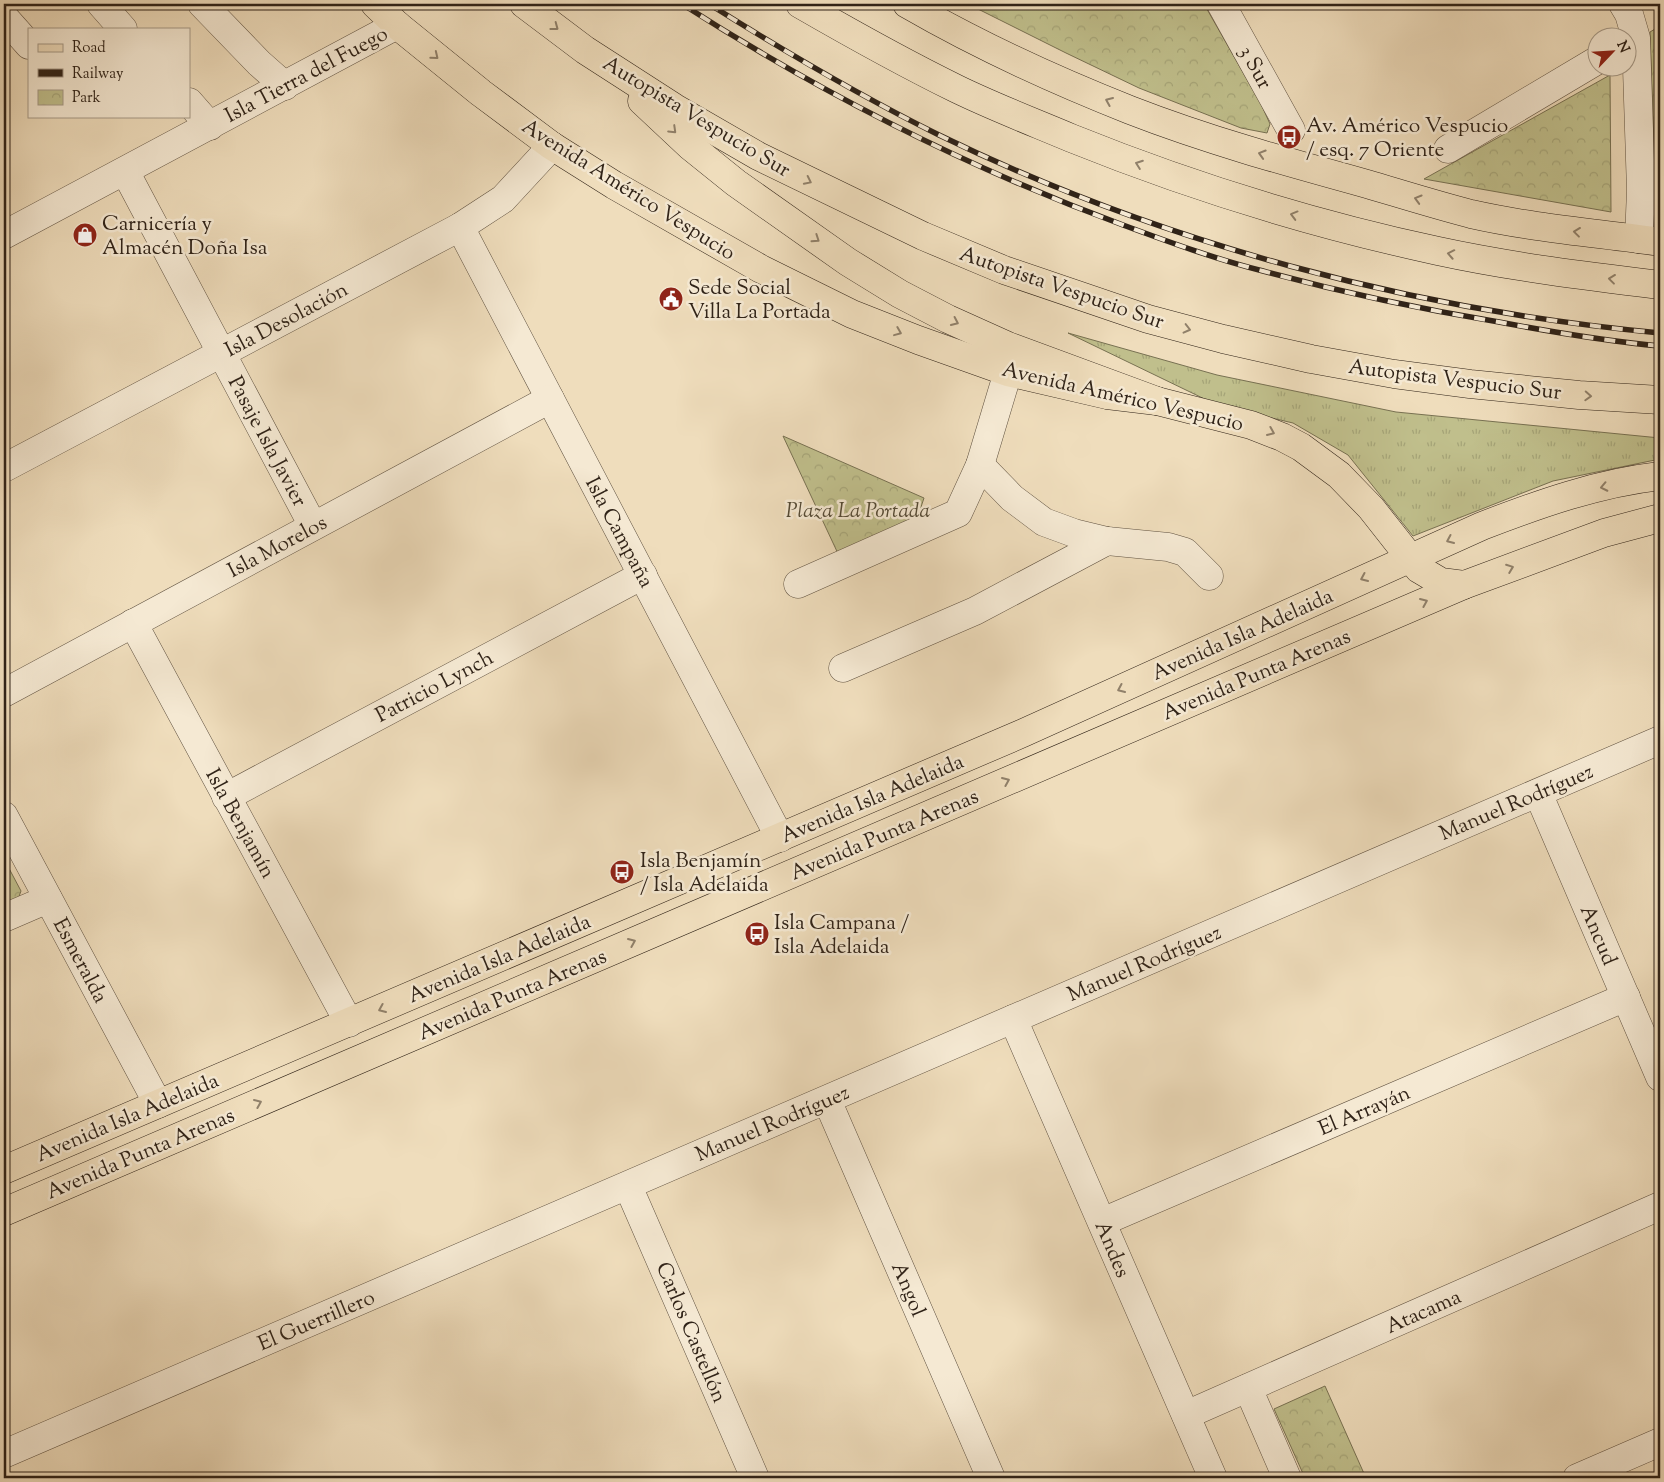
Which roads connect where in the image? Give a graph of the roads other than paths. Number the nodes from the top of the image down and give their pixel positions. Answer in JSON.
{"nodes":[{"id":1,"x":101,"y":4,"type":"edge"},
{"id":2,"x":202,"y":4,"type":"edge"},
{"id":3,"x":375,"y":4,"type":"edge"},
{"id":4,"x":524,"y":4,"type":"edge"},
{"id":5,"x":800,"y":4,"type":"edge"},
{"id":6,"x":907,"y":4,"type":"edge"},
{"id":7,"x":1221,"y":4,"type":"edge"},
{"id":8,"x":4,"y":17,"type":"edge"},
{"id":9,"x":1632,"y":20,"type":"edge"},
{"id":10,"x":397,"y":25,"type":"junction"},
{"id":11,"x":122,"y":28,"type":"edge"},
{"id":12,"x":28,"y":45,"type":"edge"},
{"id":13,"x":585,"y":50,"type":"junction"},
{"id":14,"x":1586,"y":67,"type":"edge"},
{"id":15,"x":285,"y":86,"type":"junction"},
{"id":16,"x":190,"y":103,"type":"edge"},
{"id":17,"x":210,"y":126,"type":"junction"},
{"id":18,"x":1291,"y":130,"type":"dead end"},
{"id":19,"x":552,"y":146,"type":"junction"},
{"id":20,"x":1448,"y":149,"type":"dead end"},
{"id":21,"x":125,"y":171,"type":"junction"},
{"id":22,"x":460,"y":227,"type":"junction"},
{"id":23,"x":4,"y":235,"type":"edge"},
{"id":24,"x":1650,"y":240,"type":"edge"},
{"id":25,"x":1660,"y":285,"type":"edge"},
{"id":26,"x":221,"y":353,"type":"junction"},
{"id":27,"x":1008,"y":372,"type":"junction"},
{"id":28,"x":550,"y":399,"type":"junction"},
{"id":29,"x":1660,"y":400,"type":"edge"},
{"id":30,"x":1156,"y":401,"type":"junction"},
{"id":31,"x":980,"y":465,"type":"junction"},
{"id":32,"x":4,"y":468,"type":"edge"},
{"id":33,"x":1660,"y":476,"type":"edge"},
{"id":34,"x":1660,"y":518,"type":"edge"},
{"id":35,"x":313,"y":526,"type":"junction"},
{"id":36,"x":1106,"y":541,"type":"junction"},
{"id":37,"x":1409,"y":558,"type":"junction"},
{"id":38,"x":643,"y":575,"type":"junction"},
{"id":39,"x":1209,"y":576,"type":"dead end"},
{"id":40,"x":798,"y":584,"type":"dead end"},
{"id":41,"x":1464,"y":585,"type":"junction"},
{"id":42,"x":132,"y":624,"type":"junction"},
{"id":43,"x":843,"y":668,"type":"dead end"},
{"id":44,"x":4,"y":693,"type":"edge"},
{"id":45,"x":1660,"y":740,"type":"edge"},
{"id":46,"x":1538,"y":793,"type":"junction"},
{"id":47,"x":226,"y":797,"type":"junction"},
{"id":48,"x":4,"y":816,"type":"edge"},
{"id":49,"x":780,"y":838,"type":"junction"},
{"id":50,"x":48,"y":899,"type":"junction"},
{"id":51,"x":4,"y":918,"type":"edge"},
{"id":52,"x":1626,"y":997,"type":"junction"},
{"id":53,"x":1013,"y":1019,"type":"junction"},
{"id":54,"x":349,"y":1023,"type":"junction"},
{"id":55,"x":1660,"y":1077,"type":"edge"},
{"id":56,"x":827,"y":1100,"type":"junction"},
{"id":57,"x":158,"y":1104,"type":"junction"},
{"id":58,"x":4,"y":1170,"type":"edge"},
{"id":59,"x":628,"y":1186,"type":"junction"},
{"id":60,"x":1660,"y":1206,"type":"edge"},
{"id":61,"x":4,"y":1212,"type":"edge"},
{"id":62,"x":1102,"y":1222,"type":"junction"},
{"id":63,"x":1248,"y":1388,"type":"junction"},
{"id":64,"x":1186,"y":1415,"type":"junction"},
{"id":65,"x":1660,"y":1442,"type":"edge"},
{"id":66,"x":4,"y":1454,"type":"edge"},
{"id":67,"x":1586,"y":1476,"type":"edge"},
{"id":68,"x":755,"y":1478,"type":"edge"},
{"id":69,"x":991,"y":1478,"type":"edge"},
{"id":70,"x":1213,"y":1478,"type":"edge"},
{"id":71,"x":1287,"y":1478,"type":"edge"}],
"edges":[{"from":1,"to":11,"type":"street"},
{"from":2,"to":15,"type":"street"},
{"from":3,"to":10,"type":"main road","name":"Avenida Américo Vespucio"},
{"from":4,"to":13,"type":"main road","name":"Autopista Vespucio Sur","one_way":true},
{"from":25,"to":5,"type":"main road","one_way":true},
{"from":24,"to":6,"type":"main road","one_way":true},
{"from":7,"to":18,"type":"street","name":"3 Sur"},
{"from":8,"to":12,"type":"street"},
{"from":9,"to":24,"type":"street"},
{"from":10,"to":15,"type":"street","name":"Isla Tierra del Fuego"},
{"from":10,"to":19,"type":"main road","name":"Avenida Américo Vespucio","one_way":true},
{"from":13,"to":29,"type":"main road","name":"Autopista Vespucio Sur","one_way":true},
{"from":13,"to":30,"type":"main road","one_way":true},
{"from":14,"to":20,"type":"street"},
{"from":15,"to":17,"type":"street","name":"Isla Tierra del Fuego"},
{"from":16,"to":17,"type":"street"},
{"from":17,"to":21,"type":"street","name":"Isla Tierra del Fuego"},
{"from":19,"to":22,"type":"street","name":"Isla Desolación"},
{"from":19,"to":27,"type":"main road","name":"Avenida Américo Vespucio","one_way":true},
{"from":21,"to":23,"type":"street","name":"Isla Tierra del Fuego"},
{"from":21,"to":26,"type":"street","name":"Pasaje Isla Javier"},
{"from":22,"to":26,"type":"street","name":"Isla Desolación"},
{"from":22,"to":28,"type":"street","name":"Isla Campaña"},
{"from":26,"to":32,"type":"street","name":"Isla Desolación"},
{"from":26,"to":35,"type":"street","name":"Pasaje Isla Javier"},
{"from":27,"to":30,"type":"main road","name":"Avenida Américo Vespucio"},
{"from":27,"to":31,"type":"street"},
{"from":28,"to":35,"type":"street","name":"Isla Morelos"},
{"from":28,"to":38,"type":"street","name":"Isla Campaña"},
{"from":30,"to":37,"type":"main road","name":"Avenida Américo Vespucio","one_way":true},
{"from":31,"to":36,"type":"street"},
{"from":31,"to":40,"type":"street"},
{"from":33,"to":37,"type":"main road","name":"Avenida Isla Adelaida","one_way":true},
{"from":41,"to":34,"type":"main road","name":"Avenida Punta Arenas","one_way":true},
{"from":35,"to":42,"type":"street","name":"Isla Morelos"},
{"from":36,"to":39,"type":"street"},
{"from":36,"to":43,"type":"street"},
{"from":37,"to":41,"type":"main road","name":"Avenida Américo Vespucio"},
{"from":37,"to":49,"type":"main road","name":"Avenida Isla Adelaida","one_way":true},
{"from":38,"to":47,"type":"street","name":"Patricio Lynch"},
{"from":38,"to":49,"type":"street","name":"Isla Campaña"},
{"from":61,"to":41,"type":"main road","name":"Avenida Punta Arenas","one_way":true},
{"from":42,"to":44,"type":"street","name":"Isla Morelos"},
{"from":42,"to":47,"type":"street","name":"Isla Benjamín"},
{"from":45,"to":46,"type":"street","name":"Manuel Rodríguez"},
{"from":46,"to":52,"type":"street","name":"Ancud"},
{"from":46,"to":53,"type":"street","name":"Manuel Rodríguez"},
{"from":47,"to":54,"type":"street","name":"Isla Benjamín"},
{"from":48,"to":50,"type":"street","name":"Esmeralda"},
{"from":49,"to":54,"type":"main road","name":"Avenida Isla Adelaida","one_way":true},
{"from":50,"to":51,"type":"street"},
{"from":50,"to":57,"type":"street","name":"Esmeralda"},
{"from":52,"to":55,"type":"street","name":"Ancud"},
{"from":52,"to":62,"type":"street","name":"El Arrayán"},
{"from":53,"to":56,"type":"street","name":"Manuel Rodríguez"},
{"from":53,"to":62,"type":"street","name":"Andes"},
{"from":54,"to":57,"type":"main road","name":"Avenida Isla Adelaida"},
{"from":56,"to":59,"type":"street","name":"Manuel Rodríguez"},
{"from":56,"to":69,"type":"street","name":"Angol"},
{"from":57,"to":58,"type":"main road","name":"Avenida Isla Adelaida"},
{"from":59,"to":66,"type":"street","name":"El Guerrillero"},
{"from":59,"to":68,"type":"street","name":"Carlos Castellón"},
{"from":60,"to":63,"type":"street","name":"Atacama"},
{"from":62,"to":64,"type":"street","name":"Andes"},
{"from":63,"to":64,"type":"street","name":"Atacama"},
{"from":63,"to":71,"type":"street"},
{"from":64,"to":70,"type":"street","name":"Andes"},
{"from":65,"to":67,"type":"street"}]}
